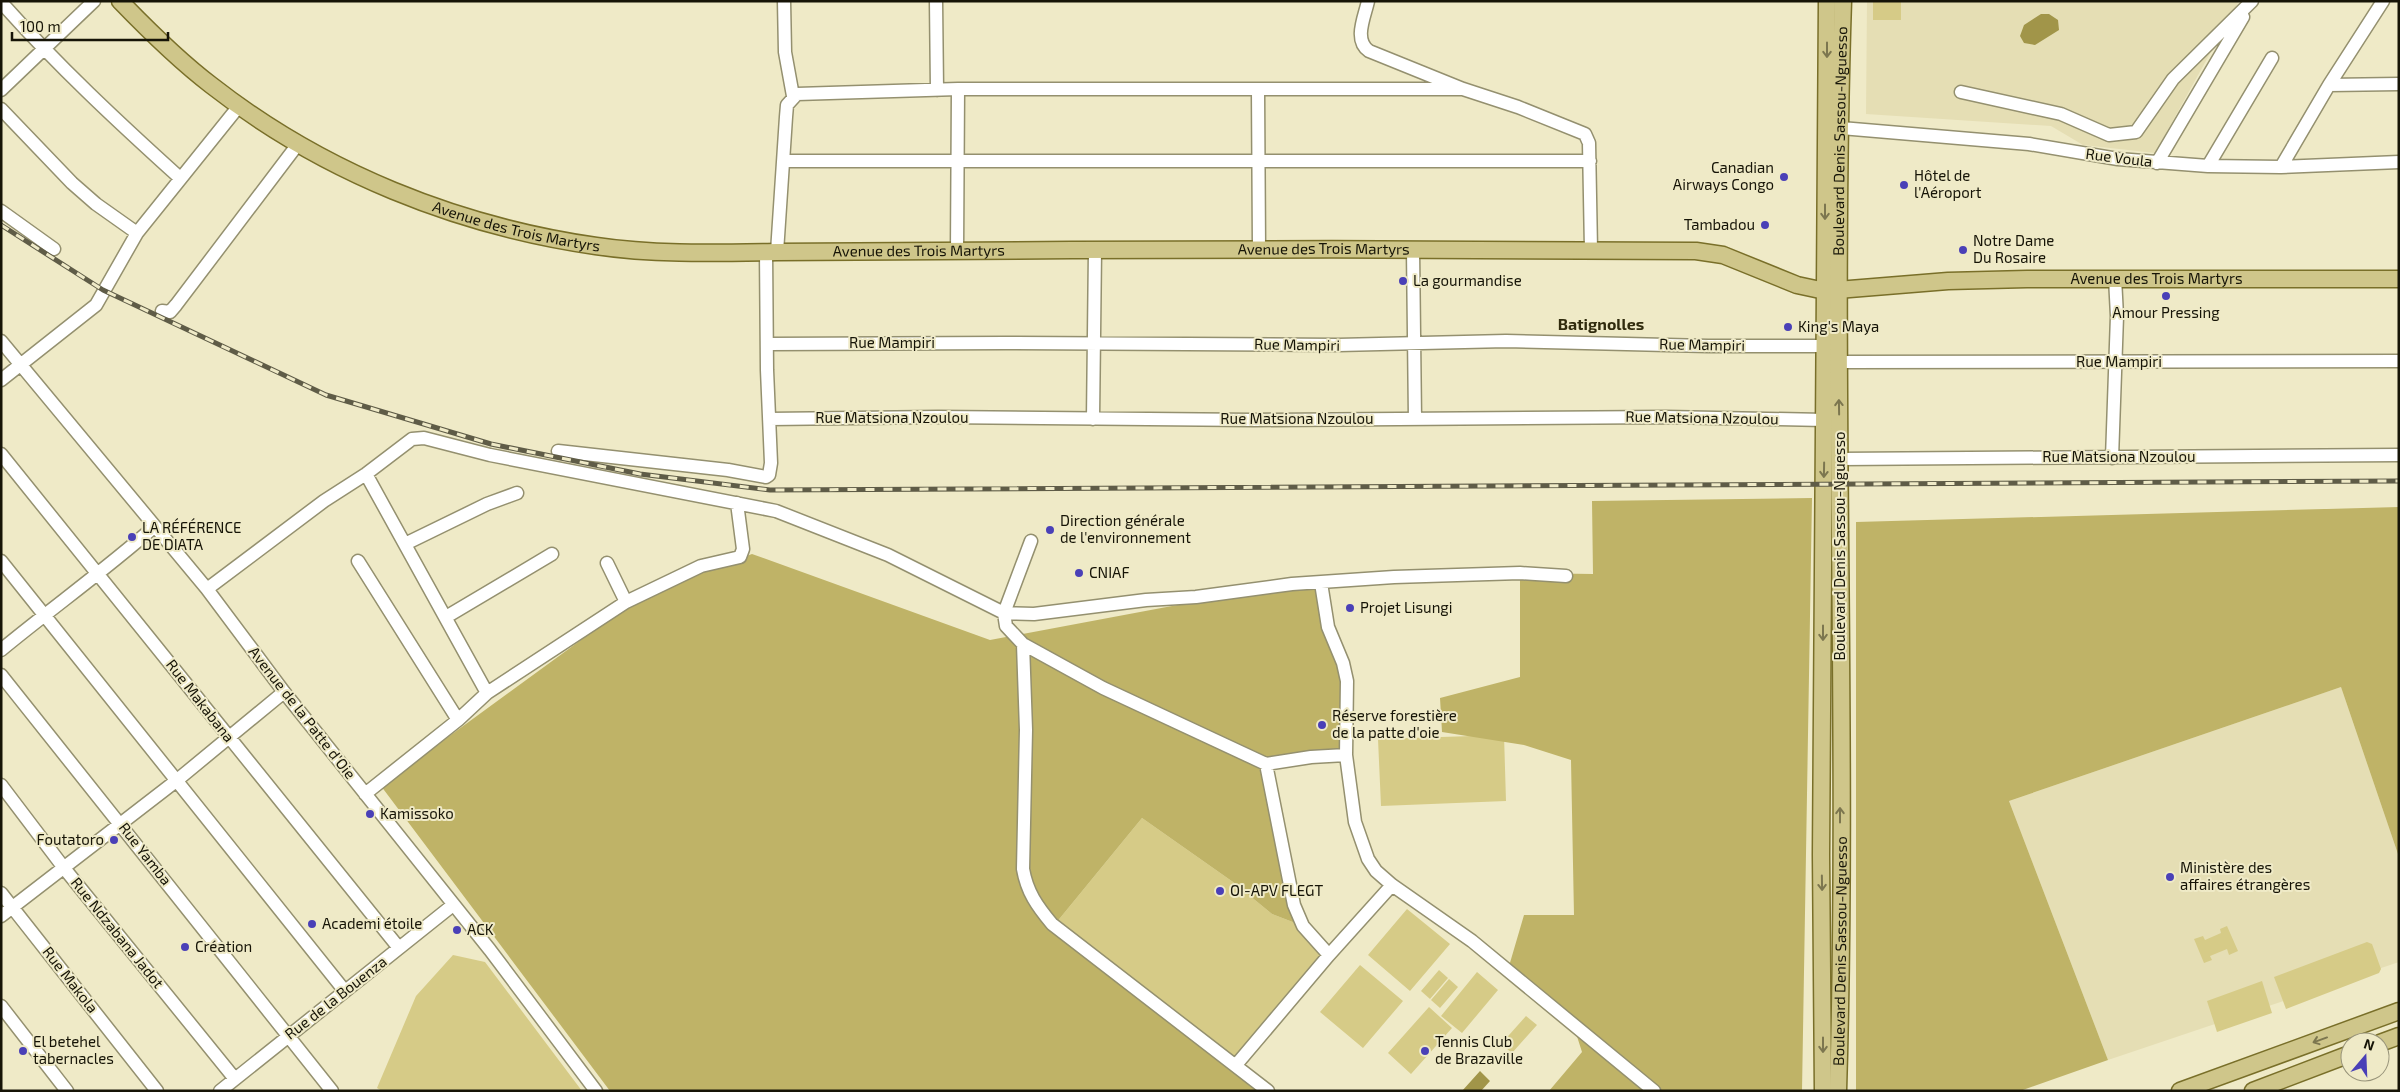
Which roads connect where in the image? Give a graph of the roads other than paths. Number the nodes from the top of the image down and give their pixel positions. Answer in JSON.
{"nodes":[{"id":1,"x":94,"y":1,"type":"edge"},
{"id":2,"x":120,"y":1,"type":"edge"},
{"id":3,"x":784,"y":1,"type":"edge"},
{"id":4,"x":936,"y":1,"type":"edge"},
{"id":5,"x":1368,"y":1,"type":"edge"},
{"id":6,"x":1827,"y":1,"type":"edge"},
{"id":7,"x":1843,"y":1,"type":"edge"},
{"id":8,"x":2383,"y":1,"type":"edge"},
{"id":9,"x":1,"y":2,"type":"edge"},
{"id":10,"x":44,"y":49,"type":"junction"},
{"id":11,"x":2272,"y":58,"type":"dead end"},
{"id":12,"x":2399,"y":84,"type":"edge"},
{"id":13,"x":2330,"y":85,"type":"junction"},
{"id":14,"x":958,"y":89,"type":"junction"},
{"id":15,"x":1463,"y":89,"type":"junction"},
{"id":16,"x":1,"y":90,"type":"edge"},
{"id":17,"x":937,"y":90,"type":"junction"},
{"id":18,"x":1258,"y":90,"type":"junction"},
{"id":19,"x":1961,"y":92,"type":"dead end"},
{"id":20,"x":794,"y":96,"type":"junction"},
{"id":21,"x":239,"y":106,"type":"junction"},
{"id":22,"x":1,"y":109,"type":"edge"},
{"id":23,"x":1841,"y":128,"type":"junction"},
{"id":24,"x":298,"y":144,"type":"junction"},
{"id":25,"x":783,"y":161,"type":"junction"},
{"id":26,"x":1590,"y":161,"type":"junction"},
{"id":27,"x":957,"y":162,"type":"junction"},
{"id":28,"x":2399,"y":162,"type":"edge"},
{"id":29,"x":1258,"y":163,"type":"junction"},
{"id":30,"x":2157,"y":163,"type":"junction"},
{"id":31,"x":2208,"y":166,"type":"junction"},
{"id":32,"x":2281,"y":167,"type":"junction"},
{"id":33,"x":180,"y":178,"type":"junction"},
{"id":34,"x":1,"y":211,"type":"edge"},
{"id":35,"x":137,"y":233,"type":"junction"},
{"id":36,"x":54,"y":249,"type":"dead end"},
{"id":37,"x":1259,"y":249,"type":"junction"},
{"id":38,"x":1095,"y":250,"type":"junction"},
{"id":39,"x":1413,"y":250,"type":"junction"},
{"id":40,"x":1591,"y":250,"type":"junction"},
{"id":41,"x":957,"y":251,"type":"junction"},
{"id":42,"x":772,"y":252,"type":"junction"},
{"id":43,"x":2114,"y":278,"type":"junction"},
{"id":44,"x":2399,"y":279,"type":"edge"},
{"id":45,"x":1790,"y":282,"type":"junction"},
{"id":46,"x":1832,"y":286,"type":"junction"},
{"id":47,"x":162,"y":311,"type":"dead end"},
{"id":48,"x":1825,"y":313,"type":"junction"},
{"id":49,"x":1,"y":341,"type":"edge"},
{"id":50,"x":768,"y":344,"type":"junction"},
{"id":51,"x":1093,"y":344,"type":"junction"},
{"id":52,"x":1413,"y":344,"type":"junction"},
{"id":53,"x":1826,"y":346,"type":"junction"},
{"id":54,"x":2399,"y":361,"type":"edge"},
{"id":55,"x":1839,"y":362,"type":"junction"},
{"id":56,"x":2115,"y":362,"type":"junction"},
{"id":57,"x":20,"y":365,"type":"junction"},
{"id":58,"x":1,"y":380,"type":"edge"},
{"id":59,"x":1093,"y":419,"type":"junction"},
{"id":60,"x":1415,"y":419,"type":"junction"},
{"id":61,"x":769,"y":420,"type":"junction"},
{"id":62,"x":1825,"y":420,"type":"junction"},
{"id":63,"x":558,"y":451,"type":"dead end"},
{"id":64,"x":1,"y":454,"type":"edge"},
{"id":65,"x":2399,"y":455,"type":"edge"},
{"id":66,"x":2112,"y":458,"type":"junction"},
{"id":67,"x":1840,"y":459,"type":"junction"},
{"id":68,"x":366,"y":474,"type":"junction"},
{"id":69,"x":517,"y":493,"type":"dead end"},
{"id":70,"x":737,"y":503,"type":"junction"},
{"id":71,"x":154,"y":527,"type":"junction"},
{"id":72,"x":1031,"y":541,"type":"dead end"},
{"id":73,"x":405,"y":544,"type":"junction"},
{"id":74,"x":552,"y":554,"type":"dead end"},
{"id":75,"x":1,"y":561,"type":"edge"},
{"id":76,"x":358,"y":561,"type":"dead end"},
{"id":77,"x":607,"y":563,"type":"dead end"},
{"id":78,"x":98,"y":575,"type":"junction"},
{"id":79,"x":1566,"y":576,"type":"dead end"},
{"id":80,"x":1321,"y":583,"type":"junction"},
{"id":81,"x":207,"y":589,"type":"junction"},
{"id":82,"x":626,"y":602,"type":"junction"},
{"id":83,"x":1004,"y":613,"type":"junction"},
{"id":84,"x":44,"y":614,"type":"junction"},
{"id":85,"x":446,"y":617,"type":"junction"},
{"id":86,"x":1023,"y":644,"type":"junction"},
{"id":87,"x":1,"y":650,"type":"edge"},
{"id":88,"x":1,"y":675,"type":"edge"},
{"id":89,"x":284,"y":692,"type":"junction"},
{"id":90,"x":486,"y":693,"type":"junction"},
{"id":91,"x":458,"y":720,"type":"junction"},
{"id":92,"x":228,"y":737,"type":"junction"},
{"id":93,"x":1346,"y":755,"type":"junction"},
{"id":94,"x":1266,"y":764,"type":"junction"},
{"id":95,"x":176,"y":781,"type":"junction"},
{"id":96,"x":1,"y":785,"type":"edge"},
{"id":97,"x":365,"y":794,"type":"junction"},
{"id":98,"x":120,"y":822,"type":"junction"},
{"id":99,"x":64,"y":868,"type":"junction"},
{"id":100,"x":1392,"y":885,"type":"junction"},
{"id":101,"x":1,"y":893,"type":"edge"},
{"id":102,"x":453,"y":905,"type":"junction"},
{"id":103,"x":13,"y":907,"type":"junction"},
{"id":104,"x":1,"y":916,"type":"edge"},
{"id":105,"x":399,"y":948,"type":"junction"},
{"id":106,"x":1328,"y":954,"type":"junction"},
{"id":107,"x":344,"y":990,"type":"junction"},
{"id":108,"x":1,"y":1006,"type":"edge"},
{"id":109,"x":2399,"y":1011,"type":"edge"},
{"id":110,"x":287,"y":1036,"type":"junction"},
{"id":111,"x":2340,"y":1058,"type":"edge"},
{"id":112,"x":1236,"y":1066,"type":"junction"},
{"id":113,"x":235,"y":1079,"type":"junction"},
{"id":114,"x":67,"y":1091,"type":"edge"},
{"id":115,"x":157,"y":1091,"type":"edge"},
{"id":116,"x":220,"y":1091,"type":"edge"},
{"id":117,"x":332,"y":1091,"type":"edge"},
{"id":118,"x":596,"y":1091,"type":"edge"},
{"id":119,"x":1268,"y":1091,"type":"edge"},
{"id":120,"x":1654,"y":1091,"type":"edge"},
{"id":121,"x":1824,"y":1091,"type":"edge"},
{"id":122,"x":1838,"y":1091,"type":"edge"},
{"id":123,"x":2180,"y":1091,"type":"edge"},
{"id":124,"x":2253,"y":1091,"type":"edge"}],
"edges":[{"from":1,"to":10,"type":"street"},
{"from":2,"to":21,"type":"main road","name":"Avenue des Trois Martyrs"},
{"from":3,"to":20,"type":"street"},
{"from":4,"to":17,"type":"street"},
{"from":5,"to":15,"type":"street"},
{"from":6,"to":46,"type":"main road","name":"Boulevard Denis Sassou-Nguesso","one_way":true},
{"from":7,"to":23,"type":"main road","name":"Boulevard Denis Sassou-Nguesso"},
{"from":8,"to":13,"type":"street"},
{"from":9,"to":10,"type":"street"},
{"from":10,"to":16,"type":"street"},
{"from":10,"to":33,"type":"street"},
{"from":11,"to":31,"type":"street"},
{"from":12,"to":13,"type":"street"},
{"from":13,"to":32,"type":"street"},
{"from":14,"to":17,"type":"street"},
{"from":14,"to":18,"type":"street"},
{"from":14,"to":27,"type":"street"},
{"from":15,"to":18,"type":"street"},
{"from":15,"to":26,"type":"street"},
{"from":17,"to":20,"type":"street"},
{"from":18,"to":29,"type":"street"},
{"from":19,"to":30,"type":"street"},
{"from":20,"to":25,"type":"street"},
{"from":21,"to":24,"type":"main road","name":"Avenue des Trois Martyrs"},
{"from":21,"to":33,"type":"street"},
{"from":22,"to":35,"type":"street"},
{"from":23,"to":30,"type":"street","name":"Rue Voula"},
{"from":23,"to":46,"type":"main road","name":"Boulevard Denis Sassou-Nguesso"},
{"from":24,"to":42,"type":"main road","name":"Avenue des Trois Martyrs"},
{"from":24,"to":47,"type":"street"},
{"from":25,"to":27,"type":"street"},
{"from":25,"to":42,"type":"street"},
{"from":26,"to":29,"type":"street"},
{"from":26,"to":40,"type":"street"},
{"from":27,"to":29,"type":"street"},
{"from":27,"to":41,"type":"street"},
{"from":28,"to":32,"type":"street","name":"Rue Voula"},
{"from":29,"to":37,"type":"street"},
{"from":30,"to":31,"type":"street","name":"Rue Voula"},
{"from":31,"to":32,"type":"street","name":"Rue Voula"},
{"from":33,"to":35,"type":"street"},
{"from":34,"to":36,"type":"street"},
{"from":35,"to":57,"type":"street"},
{"from":37,"to":38,"type":"main road","name":"Avenue des Trois Martyrs"},
{"from":37,"to":39,"type":"main road","name":"Avenue des Trois Martyrs"},
{"from":38,"to":41,"type":"main road","name":"Avenue des Trois Martyrs"},
{"from":38,"to":51,"type":"street"},
{"from":39,"to":40,"type":"main road","name":"Avenue des Trois Martyrs"},
{"from":39,"to":52,"type":"street"},
{"from":40,"to":45,"type":"main road","name":"Avenue des Trois Martyrs"},
{"from":41,"to":42,"type":"main road","name":"Avenue des Trois Martyrs"},
{"from":42,"to":50,"type":"street"},
{"from":43,"to":44,"type":"main road","name":"Avenue des Trois Martyrs"},
{"from":43,"to":46,"type":"main road","name":"Avenue des Trois Martyrs"},
{"from":43,"to":56,"type":"street"},
{"from":45,"to":46,"type":"main road","name":"Avenue des Trois Martyrs"},
{"from":45,"to":48,"type":"main road"},
{"from":46,"to":48,"type":"main road","name":"Boulevard Denis Sassou-Nguesso"},
{"from":46,"to":55,"type":"main road","name":"Boulevard Denis Sassou-Nguesso"},
{"from":48,"to":53,"type":"main road","name":"Boulevard Denis Sassou-Nguesso"},
{"from":49,"to":57,"type":"street","name":"Avenue de la Patte d'Oie"},
{"from":50,"to":51,"type":"street","name":"Rue Mampiri"},
{"from":50,"to":61,"type":"street"},
{"from":51,"to":52,"type":"street","name":"Rue Mampiri"},
{"from":51,"to":59,"type":"street"},
{"from":52,"to":53,"type":"street","name":"Rue Mampiri"},
{"from":52,"to":60,"type":"street"},
{"from":53,"to":62,"type":"main road","name":"Boulevard Denis Sassou-Nguesso"},
{"from":54,"to":56,"type":"street","name":"Rue Mampiri"},
{"from":55,"to":56,"type":"street","name":"Rue Mampiri"},
{"from":67,"to":55,"type":"main road","name":"Boulevard Denis Sassou-Nguesso","one_way":true},
{"from":56,"to":66,"type":"street"},
{"from":57,"to":58,"type":"street"},
{"from":57,"to":71,"type":"street","name":"Avenue de la Patte d'Oie"},
{"from":59,"to":60,"type":"street","name":"Rue Matsiona Nzoulou"},
{"from":59,"to":61,"type":"street","name":"Rue Matsiona Nzoulou"},
{"from":60,"to":62,"type":"street","name":"Rue Matsiona Nzoulou"},
{"from":61,"to":63,"type":"street"},
{"from":62,"to":121,"type":"main road","name":"Boulevard Denis Sassou-Nguesso","one_way":true},
{"from":64,"to":78,"type":"street","name":"Rue Makabana"},
{"from":65,"to":66,"type":"street","name":"Rue Matsiona Nzoulou"},
{"from":66,"to":67,"type":"street","name":"Rue Matsiona Nzoulou"},
{"from":122,"to":67,"type":"main road","name":"Boulevard Denis Sassou-Nguesso","one_way":true},
{"from":68,"to":70,"type":"street"},
{"from":68,"to":73,"type":"street"},
{"from":68,"to":81,"type":"street"},
{"from":69,"to":73,"type":"street"},
{"from":70,"to":82,"type":"street"},
{"from":70,"to":83,"type":"street"},
{"from":71,"to":78,"type":"street"},
{"from":71,"to":81,"type":"street","name":"Avenue de la Patte d'Oie"},
{"from":72,"to":83,"type":"street"},
{"from":73,"to":85,"type":"street"},
{"from":74,"to":85,"type":"street"},
{"from":75,"to":84,"type":"street"},
{"from":76,"to":91,"type":"street"},
{"from":77,"to":82,"type":"street"},
{"from":78,"to":84,"type":"street"},
{"from":78,"to":92,"type":"street","name":"Rue Makabana"},
{"from":79,"to":80,"type":"street"},
{"from":80,"to":83,"type":"street"},
{"from":80,"to":93,"type":"street"},
{"from":81,"to":89,"type":"street","name":"Avenue de la Patte d'Oie"},
{"from":82,"to":90,"type":"street"},
{"from":83,"to":86,"type":"street"},
{"from":84,"to":87,"type":"street"},
{"from":84,"to":95,"type":"street"},
{"from":85,"to":90,"type":"street"},
{"from":86,"to":94,"type":"street"},
{"from":86,"to":112,"type":"street"},
{"from":88,"to":98,"type":"street","name":"Rue Yamba"},
{"from":89,"to":92,"type":"street"},
{"from":89,"to":97,"type":"street","name":"Avenue de la Patte d'Oie"},
{"from":90,"to":91,"type":"street"},
{"from":91,"to":97,"type":"street"},
{"from":92,"to":95,"type":"street"},
{"from":92,"to":105,"type":"street","name":"Rue Makabana"},
{"from":93,"to":94,"type":"street"},
{"from":93,"to":100,"type":"street"},
{"from":94,"to":106,"type":"street"},
{"from":95,"to":98,"type":"street"},
{"from":95,"to":107,"type":"street"},
{"from":96,"to":99,"type":"street","name":"Rue Ndzabana Jadot"},
{"from":97,"to":102,"type":"street","name":"Avenue de la Patte d'Oie"},
{"from":98,"to":99,"type":"street"},
{"from":98,"to":110,"type":"street","name":"Rue Yamba"},
{"from":99,"to":103,"type":"street"},
{"from":99,"to":113,"type":"street","name":"Rue Ndzabana Jadot"},
{"from":100,"to":106,"type":"street"},
{"from":100,"to":120,"type":"street"},
{"from":101,"to":103,"type":"street","name":"Rue Makola"},
{"from":102,"to":105,"type":"street","name":"Rue de la Bouenza"},
{"from":102,"to":118,"type":"street","name":"Avenue de la Patte d'Oie"},
{"from":103,"to":104,"type":"street"},
{"from":103,"to":115,"type":"street","name":"Rue Makola"},
{"from":105,"to":107,"type":"street","name":"Rue de la Bouenza"},
{"from":106,"to":112,"type":"street"},
{"from":107,"to":110,"type":"street","name":"Rue de la Bouenza"},
{"from":108,"to":114,"type":"street"},
{"from":109,"to":123,"type":"main road","one_way":true},
{"from":110,"to":113,"type":"street","name":"Rue de la Bouenza"},
{"from":110,"to":117,"type":"street","name":"Rue Yamba"},
{"from":111,"to":124,"type":"main road"},
{"from":112,"to":119,"type":"street"},
{"from":113,"to":116,"type":"street","name":"Rue de la Bouenza"}]}
